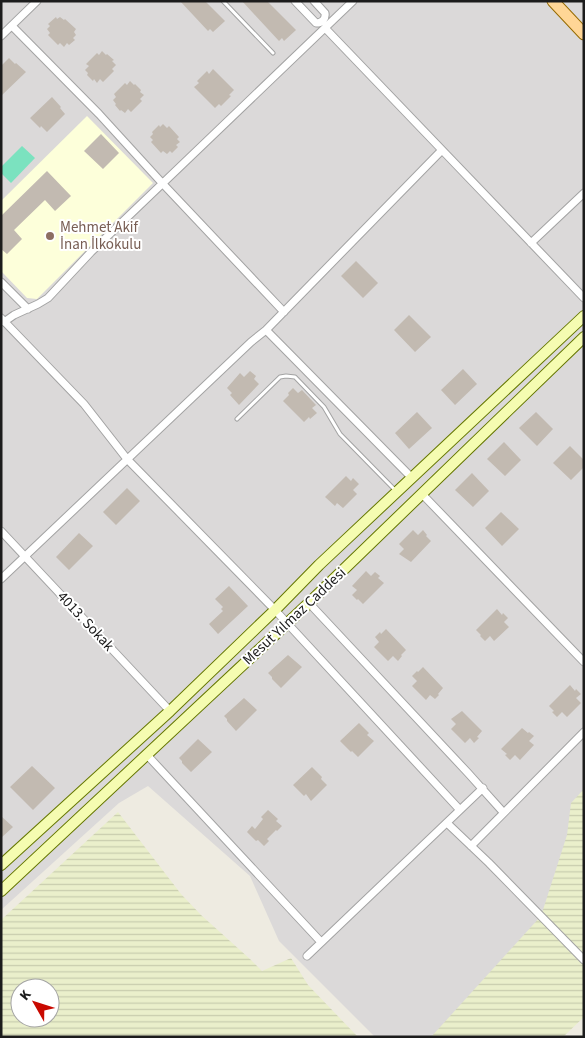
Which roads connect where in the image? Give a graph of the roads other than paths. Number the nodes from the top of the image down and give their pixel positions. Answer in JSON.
{"nodes":[{"id":1,"x":37,"y":1,"type":"edge"},
{"id":2,"x":223,"y":1,"type":"edge"},
{"id":3,"x":295,"y":1,"type":"edge"},
{"id":4,"x":314,"y":1,"type":"edge"},
{"id":5,"x":353,"y":1,"type":"edge"},
{"id":6,"x":553,"y":1,"type":"edge"},
{"id":7,"x":12,"y":26,"type":"junction"},
{"id":8,"x":325,"y":28,"type":"junction"},
{"id":9,"x":584,"y":34,"type":"edge"},
{"id":10,"x":1,"y":36,"type":"edge"},
{"id":11,"x":273,"y":53,"type":"dead end"},
{"id":12,"x":442,"y":150,"type":"junction"},
{"id":13,"x":163,"y":184,"type":"junction"},
{"id":14,"x":584,"y":193,"type":"edge"},
{"id":15,"x":531,"y":243,"type":"junction"},
{"id":16,"x":1,"y":282,"type":"edge"},
{"id":17,"x":584,"y":298,"type":"edge"},
{"id":18,"x":28,"y":309,"type":"junction"},
{"id":19,"x":284,"y":312,"type":"junction"},
{"id":20,"x":584,"y":316,"type":"edge"},
{"id":21,"x":3,"y":320,"type":"edge"},
{"id":22,"x":266,"y":330,"type":"junction"},
{"id":23,"x":584,"y":337,"type":"edge"},
{"id":24,"x":237,"y":419,"type":"dead end"},
{"id":25,"x":127,"y":459,"type":"junction"},
{"id":26,"x":412,"y":478,"type":"junction"},
{"id":27,"x":397,"y":492,"type":"junction"},
{"id":28,"x":422,"y":494,"type":"junction"},
{"id":29,"x":1,"y":531,"type":"edge"},
{"id":30,"x":25,"y":556,"type":"junction"},
{"id":31,"x":1,"y":579,"type":"edge"},
{"id":32,"x":309,"y":603,"type":"junction"},
{"id":33,"x":275,"y":610,"type":"junction"},
{"id":34,"x":287,"y":623,"type":"junction"},
{"id":35,"x":584,"y":662,"type":"edge"},
{"id":36,"x":170,"y":711,"type":"junction"},
{"id":37,"x":584,"y":732,"type":"edge"},
{"id":38,"x":147,"y":755,"type":"junction"},
{"id":39,"x":483,"y":788,"type":"junction"},
{"id":40,"x":460,"y":810,"type":"junction"},
{"id":41,"x":504,"y":812,"type":"junction"},
{"id":42,"x":447,"y":822,"type":"junction"},
{"id":43,"x":471,"y":846,"type":"junction"},
{"id":44,"x":1,"y":865,"type":"edge"},
{"id":45,"x":1,"y":891,"type":"edge"},
{"id":46,"x":321,"y":942,"type":"junction"},
{"id":47,"x":307,"y":956,"type":"dead end"},
{"id":48,"x":584,"y":960,"type":"edge"}],
"edges":[{"from":1,"to":7,"type":"street"},
{"from":2,"to":11,"type":"lane"},
{"from":3,"to":4,"type":"street"},
{"from":5,"to":8,"type":"street"},
{"from":6,"to":9,"type":"main road"},
{"from":7,"to":10,"type":"street"},
{"from":7,"to":13,"type":"street"},
{"from":8,"to":12,"type":"street"},
{"from":8,"to":13,"type":"street"},
{"from":12,"to":15,"type":"street"},
{"from":12,"to":19,"type":"street"},
{"from":13,"to":18,"type":"street"},
{"from":13,"to":19,"type":"street"},
{"from":14,"to":15,"type":"street"},
{"from":15,"to":17,"type":"street"},
{"from":16,"to":18,"type":"street"},
{"from":18,"to":21,"type":"street"},
{"from":19,"to":22,"type":"street"},
{"from":20,"to":26,"type":"main road","name":"Mesut Yılmaz Caddesi"},
{"from":21,"to":25,"type":"street"},
{"from":22,"to":25,"type":"street"},
{"from":22,"to":26,"type":"street"},
{"from":23,"to":28,"type":"main road","name":"Mesut Yılmaz Caddesi"},
{"from":24,"to":27,"type":"lane"},
{"from":25,"to":30,"type":"street"},
{"from":25,"to":33,"type":"street"},
{"from":26,"to":27,"type":"main road","name":"Mesut Yılmaz Caddesi"},
{"from":27,"to":33,"type":"main road","name":"Mesut Yılmaz Caddesi"},
{"from":28,"to":32,"type":"main road","name":"Mesut Yılmaz Caddesi"},
{"from":28,"to":35,"type":"street"},
{"from":29,"to":30,"type":"street","name":"4013. Sokak"},
{"from":30,"to":31,"type":"street"},
{"from":30,"to":36,"type":"street","name":"4013. Sokak"},
{"from":32,"to":34,"type":"main road","name":"Mesut Yılmaz Caddesi"},
{"from":32,"to":39,"type":"street"},
{"from":33,"to":34,"type":"street"},
{"from":33,"to":36,"type":"main road","name":"Mesut Yılmaz Caddesi"},
{"from":34,"to":38,"type":"main road","name":"Mesut Yılmaz Caddesi"},
{"from":34,"to":40,"type":"street"},
{"from":36,"to":44,"type":"main road","name":"Mesut Yılmaz Caddesi"},
{"from":37,"to":41,"type":"street"},
{"from":38,"to":45,"type":"main road","name":"Mesut Yılmaz Caddesi"},
{"from":38,"to":46,"type":"street"},
{"from":39,"to":40,"type":"street"},
{"from":39,"to":41,"type":"street"},
{"from":40,"to":42,"type":"street"},
{"from":41,"to":43,"type":"street"},
{"from":42,"to":43,"type":"street"},
{"from":42,"to":46,"type":"street"},
{"from":43,"to":48,"type":"street"},
{"from":46,"to":47,"type":"street"}]}
